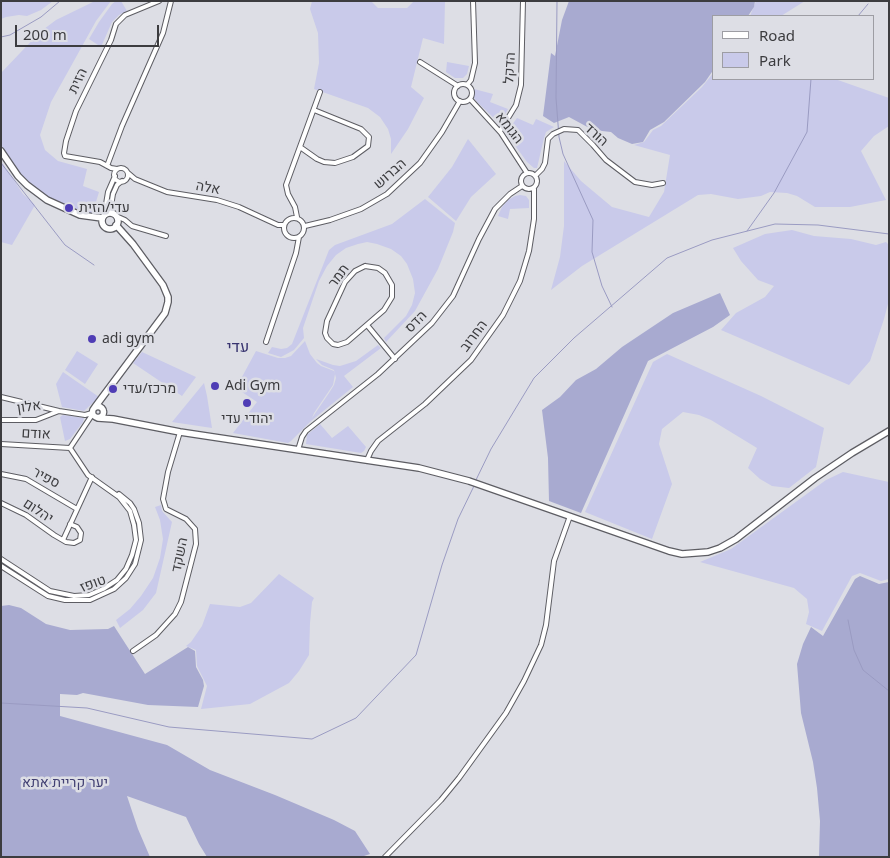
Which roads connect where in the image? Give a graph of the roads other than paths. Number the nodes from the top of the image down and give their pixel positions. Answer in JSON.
{"nodes":[{"id":1,"x":159,"y":1,"type":"edge"},
{"id":2,"x":171,"y":1,"type":"edge"},
{"id":3,"x":473,"y":1,"type":"edge"},
{"id":4,"x":523,"y":1,"type":"edge"},
{"id":5,"x":420,"y":62,"type":"dead end"},
{"id":6,"x":467,"y":85,"type":"junction"},
{"id":7,"x":458,"y":86,"type":"junction"},
{"id":8,"x":320,"y":92,"type":"dead end"},
{"id":9,"x":470,"y":99,"type":"junction"},
{"id":10,"x":460,"y":101,"type":"junction"},
{"id":11,"x":314,"y":110,"type":"junction"},
{"id":12,"x":500,"y":131,"type":"junction"},
{"id":13,"x":300,"y":147,"type":"junction"},
{"id":14,"x":1,"y":151,"type":"edge"},
{"id":15,"x":107,"y":166,"type":"junction"},
{"id":16,"x":117,"y":169,"type":"junction"},
{"id":17,"x":128,"y":173,"type":"junction"},
{"id":18,"x":528,"y":173,"type":"junction"},
{"id":19,"x":115,"y":176,"type":"junction"},
{"id":20,"x":536,"y":176,"type":"junction"},
{"id":21,"x":122,"y":181,"type":"junction"},
{"id":22,"x":663,"y":183,"type":"dead end"},
{"id":23,"x":522,"y":186,"type":"junction"},
{"id":24,"x":534,"y":189,"type":"junction"},
{"id":25,"x":115,"y":215,"type":"junction"},
{"id":26,"x":103,"y":217,"type":"junction"},
{"id":27,"x":297,"y":217,"type":"junction"},
{"id":28,"x":284,"y":224,"type":"junction"},
{"id":29,"x":116,"y":225,"type":"junction"},
{"id":30,"x":305,"y":226,"type":"junction"},
{"id":31,"x":166,"y":236,"type":"dead end"},
{"id":32,"x":298,"y":237,"type":"junction"},
{"id":33,"x":367,"y":324,"type":"junction"},
{"id":34,"x":266,"y":342,"type":"dead end"},
{"id":35,"x":395,"y":359,"type":"junction"},
{"id":36,"x":1,"y":397,"type":"edge"},
{"id":37,"x":103,"y":398,"type":"junction"},
{"id":38,"x":59,"y":411,"type":"junction"},
{"id":39,"x":103,"y":411,"type":"junction"},
{"id":40,"x":95,"y":414,"type":"junction"},
{"id":41,"x":113,"y":419,"type":"junction"},
{"id":42,"x":1,"y":420,"type":"edge"},
{"id":43,"x":889,"y":431,"type":"edge"},
{"id":44,"x":180,"y":432,"type":"junction"},
{"id":45,"x":1,"y":444,"type":"edge"},
{"id":46,"x":70,"y":448,"type":"junction"},
{"id":47,"x":298,"y":450,"type":"junction"},
{"id":48,"x":367,"y":460,"type":"junction"},
{"id":49,"x":1,"y":474,"type":"edge"},
{"id":50,"x":92,"y":477,"type":"junction"},
{"id":51,"x":112,"y":491,"type":"junction"},
{"id":52,"x":1,"y":503,"type":"edge"},
{"id":53,"x":77,"y":509,"type":"junction"},
{"id":54,"x":570,"y":516,"type":"junction"},
{"id":55,"x":70,"y":524,"type":"junction"},
{"id":56,"x":63,"y":540,"type":"junction"},
{"id":57,"x":1,"y":559,"type":"edge"},
{"id":58,"x":1,"y":566,"type":"edge"},
{"id":59,"x":133,"y":651,"type":"dead end"},
{"id":60,"x":385,"y":857,"type":"edge"}],
"edges":[{"from":1,"to":15,"type":"street","name":"הזית"},
{"from":2,"to":15,"type":"street"},
{"from":3,"to":6,"type":"street"},
{"from":4,"to":12,"type":"street","name":"הדקל"},
{"from":5,"to":7,"type":"street"},
{"from":6,"to":7,"type":"street"},
{"from":6,"to":9,"type":"street"},
{"from":7,"to":10,"type":"street"},
{"from":8,"to":11,"type":"street"},
{"from":9,"to":10,"type":"street"},
{"from":9,"to":12,"type":"street","name":"הגומא"},
{"from":10,"to":30,"type":"street","name":"הברוש"},
{"from":11,"to":13,"type":"street"},
{"from":11,"to":13,"type":"street"},
{"from":12,"to":18,"type":"street","name":"הגומא"},
{"from":13,"to":27,"type":"street"},
{"from":14,"to":26,"type":"street"},
{"from":15,"to":16,"type":"street","name":"הזית"},
{"from":16,"to":17,"type":"street"},
{"from":16,"to":19,"type":"street"},
{"from":17,"to":21,"type":"street"},
{"from":17,"to":28,"type":"street","name":"אלה"},
{"from":18,"to":20,"type":"street"},
{"from":18,"to":23,"type":"street"},
{"from":19,"to":21,"type":"street"},
{"from":19,"to":26,"type":"street"},
{"from":20,"to":22,"type":"street","name":"הורד"},
{"from":20,"to":24,"type":"street"},
{"from":21,"to":25,"type":"street"},
{"from":23,"to":24,"type":"street"},
{"from":23,"to":35,"type":"street","name":"הדס"},
{"from":24,"to":48,"type":"street","name":"החרוב"},
{"from":25,"to":26,"type":"street"},
{"from":25,"to":29,"type":"street"},
{"from":25,"to":31,"type":"street"},
{"from":26,"to":29,"type":"street"},
{"from":27,"to":28,"type":"street"},
{"from":27,"to":30,"type":"street"},
{"from":28,"to":32,"type":"street"},
{"from":29,"to":37,"type":"street"},
{"from":30,"to":32,"type":"street"},
{"from":32,"to":34,"type":"street"},
{"from":33,"to":33,"type":"street","name":"תמר"},
{"from":33,"to":35,"type":"street"},
{"from":35,"to":47,"type":"street","name":"הדס"},
{"from":36,"to":38,"type":"street"},
{"from":37,"to":39,"type":"street"},
{"from":37,"to":40,"type":"street"},
{"from":38,"to":40,"type":"street"},
{"from":38,"to":42,"type":"street","name":"אלון"},
{"from":39,"to":40,"type":"street"},
{"from":39,"to":40,"type":"street"},
{"from":39,"to":41,"type":"street"},
{"from":40,"to":41,"type":"street"},
{"from":40,"to":46,"type":"street"},
{"from":41,"to":44,"type":"street"},
{"from":43,"to":54,"type":"street"},
{"from":44,"to":47,"type":"street"},
{"from":44,"to":59,"type":"street","name":"השקד"},
{"from":45,"to":46,"type":"street","name":"אודם"},
{"from":46,"to":50,"type":"street","name":"טופז"},
{"from":47,"to":48,"type":"street"},
{"from":48,"to":54,"type":"street"},
{"from":49,"to":53,"type":"street","name":"ספיר"},
{"from":50,"to":51,"type":"street","name":"טופז"},
{"from":50,"to":53,"type":"street"},
{"from":51,"to":57,"type":"street","name":"טופז"},
{"from":51,"to":58,"type":"street","name":"טופז"},
{"from":52,"to":56,"type":"street","name":"יהלום"},
{"from":53,"to":55,"type":"street"},
{"from":54,"to":60,"type":"street"},
{"from":55,"to":56,"type":"street","name":"יהלום"},
{"from":55,"to":56,"type":"street","name":"יהלום"}]}
